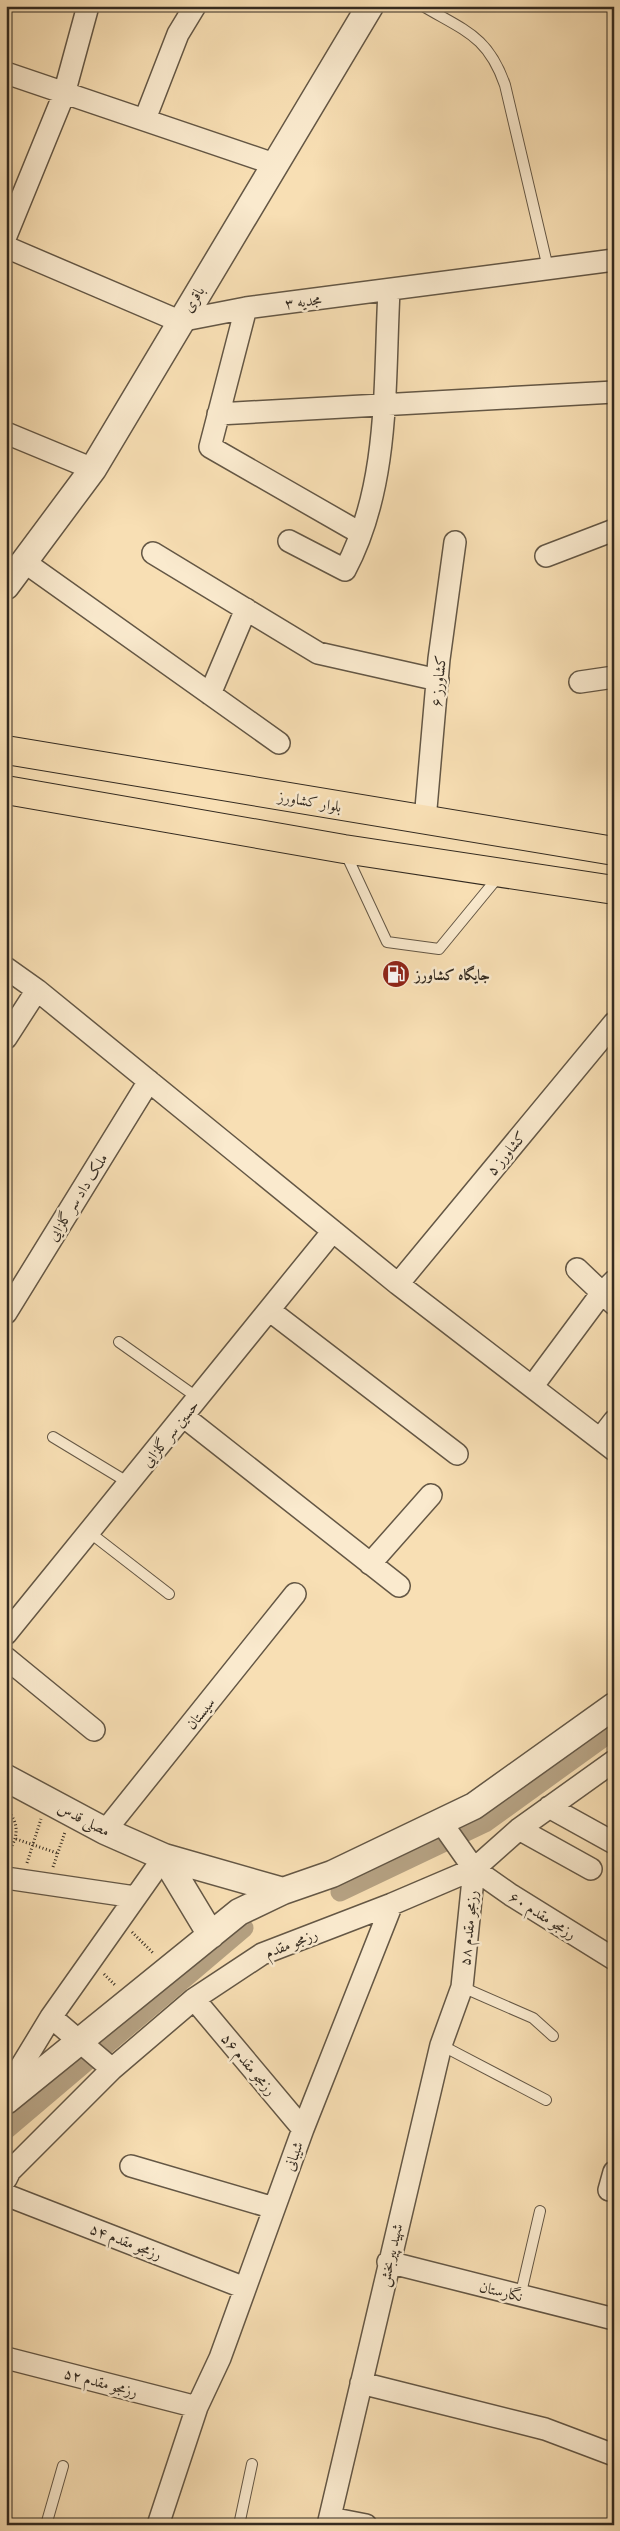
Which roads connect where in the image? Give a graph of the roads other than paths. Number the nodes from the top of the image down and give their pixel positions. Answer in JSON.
{"nodes":[{"id":1,"x":88,"y":6,"type":"edge"},
{"id":2,"x":195,"y":6,"type":"edge"},
{"id":3,"x":370,"y":6,"type":"edge"},
{"id":4,"x":423,"y":6,"type":"edge"},
{"id":5,"x":6,"y":73,"type":"edge"},
{"id":6,"x":64,"y":94,"type":"junction"},
{"id":7,"x":145,"y":119,"type":"junction"},
{"id":8,"x":274,"y":164,"type":"junction"},
{"id":9,"x":6,"y":236,"type":"edge"},
{"id":10,"x":6,"y":247,"type":"edge"},
{"id":11,"x":614,"y":260,"type":"edge"},
{"id":12,"x":548,"y":268,"type":"junction"},
{"id":13,"x":389,"y":291,"type":"junction"},
{"id":14,"x":246,"y":308,"type":"junction"},
{"id":15,"x":179,"y":321,"type":"junction"},
{"id":16,"x":614,"y":392,"type":"edge"},
{"id":17,"x":384,"y":403,"type":"junction"},
{"id":18,"x":218,"y":414,"type":"junction"},
{"id":19,"x":6,"y":433,"type":"edge"},
{"id":20,"x":93,"y":469,"type":"junction"},
{"id":21,"x":614,"y":530,"type":"edge"},
{"id":22,"x":360,"y":533,"type":"junction"},
{"id":23,"x":289,"y":541,"type":"dead end"},
{"id":24,"x":456,"y":542,"type":"dead end"},
{"id":25,"x":153,"y":553,"type":"dead end"},
{"id":26,"x":546,"y":556,"type":"dead end"},
{"id":27,"x":23,"y":561,"type":"junction"},
{"id":28,"x":6,"y":586,"type":"edge"},
{"id":29,"x":246,"y":609,"type":"junction"},
{"id":30,"x":614,"y":677,"type":"edge"},
{"id":31,"x":438,"y":680,"type":"junction"},
{"id":32,"x":580,"y":682,"type":"dead end"},
{"id":33,"x":210,"y":694,"type":"junction"},
{"id":34,"x":279,"y":743,"type":"dead end"},
{"id":35,"x":6,"y":750,"type":"edge"},
{"id":36,"x":6,"y":790,"type":"edge"},
{"id":37,"x":425,"y":820,"type":"junction"},
{"id":38,"x":344,"y":849,"type":"junction"},
{"id":39,"x":613,"y":851,"type":"edge"},
{"id":40,"x":502,"y":872,"type":"junction"},
{"id":41,"x":614,"y":890,"type":"edge"},
{"id":42,"x":6,"y":968,"type":"edge"},
{"id":43,"x":37,"y":990,"type":"junction"},
{"id":44,"x":614,"y":1023,"type":"edge"},
{"id":45,"x":6,"y":1038,"type":"edge"},
{"id":46,"x":148,"y":1081,"type":"junction"},
{"id":47,"x":333,"y":1231,"type":"junction"},
{"id":48,"x":577,"y":1269,"type":"dead end"},
{"id":49,"x":398,"y":1284,"type":"junction"},
{"id":50,"x":610,"y":1293,"type":"edge"},
{"id":51,"x":269,"y":1310,"type":"junction"},
{"id":52,"x":6,"y":1313,"type":"edge"},
{"id":53,"x":119,"y":1342,"type":"dead end"},
{"id":54,"x":532,"y":1387,"type":"junction"},
{"id":55,"x":198,"y":1398,"type":"junction"},
{"id":56,"x":183,"y":1416,"type":"junction"},
{"id":57,"x":614,"y":1421,"type":"edge"},
{"id":58,"x":53,"y":1437,"type":"dead end"},
{"id":59,"x":607,"y":1445,"type":"edge"},
{"id":60,"x":458,"y":1454,"type":"dead end"},
{"id":61,"x":129,"y":1483,"type":"junction"},
{"id":62,"x":431,"y":1495,"type":"dead end"},
{"id":63,"x":89,"y":1532,"type":"junction"},
{"id":64,"x":370,"y":1564,"type":"junction"},
{"id":65,"x":399,"y":1586,"type":"dead end"},
{"id":66,"x":168,"y":1594,"type":"dead end"},
{"id":67,"x":295,"y":1594,"type":"dead end"},
{"id":68,"x":6,"y":1634,"type":"edge"},
{"id":69,"x":6,"y":1658,"type":"edge"},
{"id":70,"x":614,"y":1706,"type":"edge"},
{"id":71,"x":94,"y":1730,"type":"dead end"},
{"id":72,"x":614,"y":1761,"type":"edge"},
{"id":73,"x":6,"y":1778,"type":"edge"},
{"id":74,"x":549,"y":1807,"type":"junction"},
{"id":75,"x":444,"y":1827,"type":"junction"},
{"id":76,"x":519,"y":1829,"type":"junction"},
{"id":77,"x":105,"y":1831,"type":"junction"},
{"id":78,"x":614,"y":1842,"type":"edge"},
{"id":79,"x":164,"y":1857,"type":"junction"},
{"id":80,"x":469,"y":1863,"type":"junction"},
{"id":81,"x":591,"y":1869,"type":"dead end"},
{"id":82,"x":15,"y":1874,"type":"edge"},
{"id":83,"x":283,"y":1891,"type":"junction"},
{"id":84,"x":135,"y":1898,"type":"junction"},
{"id":85,"x":392,"y":1904,"type":"junction"},
{"id":86,"x":211,"y":1935,"type":"junction"},
{"id":87,"x":614,"y":1959,"type":"edge"},
{"id":88,"x":462,"y":1987,"type":"junction"},
{"id":89,"x":194,"y":1999,"type":"junction"},
{"id":90,"x":51,"y":2017,"type":"junction"},
{"id":91,"x":553,"y":2036,"type":"dead end"},
{"id":92,"x":79,"y":2042,"type":"junction"},
{"id":93,"x":441,"y":2044,"type":"junction"},
{"id":94,"x":111,"y":2068,"type":"junction"},
{"id":95,"x":19,"y":2074,"type":"edge"},
{"id":96,"x":546,"y":2100,"type":"dead end"},
{"id":97,"x":6,"y":2101,"type":"edge"},
{"id":98,"x":303,"y":2129,"type":"junction"},
{"id":99,"x":131,"y":2166,"type":"dead end"},
{"id":100,"x":6,"y":2179,"type":"edge"},
{"id":101,"x":6,"y":2195,"type":"edge"},
{"id":102,"x":274,"y":2208,"type":"junction"},
{"id":103,"x":540,"y":2211,"type":"dead end"},
{"id":104,"x":388,"y":2262,"type":"junction"},
{"id":105,"x":245,"y":2288,"type":"junction"},
{"id":106,"x":520,"y":2297,"type":"junction"},
{"id":107,"x":614,"y":2319,"type":"edge"},
{"id":108,"x":6,"y":2358,"type":"edge"},
{"id":109,"x":360,"y":2383,"type":"junction"},
{"id":110,"x":197,"y":2407,"type":"junction"},
{"id":111,"x":614,"y":2455,"type":"edge"},
{"id":112,"x":252,"y":2464,"type":"dead end"},
{"id":113,"x":63,"y":2466,"type":"dead end"},
{"id":114,"x":329,"y":2521,"type":"edge"},
{"id":115,"x":46,"y":2525,"type":"edge"},
{"id":116,"x":158,"y":2525,"type":"edge"},
{"id":117,"x":239,"y":2525,"type":"edge"},
{"id":118,"x":366,"y":2525,"type":"edge"}],
"edges":[{"from":1,"to":6,"type":"street"},
{"from":2,"to":7,"type":"street"},
{"from":3,"to":8,"type":"street","name":"باقری"},
{"from":4,"to":12,"type":"lane"},
{"from":5,"to":6,"type":"street"},
{"from":6,"to":7,"type":"street"},
{"from":6,"to":9,"type":"street"},
{"from":7,"to":8,"type":"street"},
{"from":8,"to":15,"type":"street","name":"باقری"},
{"from":10,"to":15,"type":"street"},
{"from":11,"to":12,"type":"street","name":"مجدیه ۳"},
{"from":12,"to":13,"type":"street","name":"مجدیه ۳"},
{"from":13,"to":14,"type":"street","name":"مجدیه ۳"},
{"from":13,"to":17,"type":"street"},
{"from":14,"to":15,"type":"street","name":"مجدیه ۳"},
{"from":14,"to":18,"type":"street"},
{"from":15,"to":20,"type":"street","name":"باقری"},
{"from":16,"to":17,"type":"street"},
{"from":17,"to":18,"type":"street"},
{"from":17,"to":22,"type":"street"},
{"from":18,"to":22,"type":"street"},
{"from":19,"to":20,"type":"street"},
{"from":20,"to":27,"type":"street","name":"باقری"},
{"from":21,"to":26,"type":"street"},
{"from":22,"to":23,"type":"street"},
{"from":24,"to":31,"type":"street","name":"کشاورز ۶"},
{"from":25,"to":29,"type":"street"},
{"from":27,"to":28,"type":"street","name":"باقری"},
{"from":27,"to":33,"type":"street"},
{"from":29,"to":31,"type":"street"},
{"from":29,"to":33,"type":"street"},
{"from":30,"to":32,"type":"street"},
{"from":31,"to":37,"type":"street","name":"کشاورز ۶"},
{"from":33,"to":34,"type":"street"},
{"from":35,"to":37,"type":"main road","name":"بلوار کشاورز"},
{"from":36,"to":38,"type":"main road"},
{"from":37,"to":39,"type":"main road","name":"بلوار کشاورز"},
{"from":38,"to":40,"type":"main road"},
{"from":38,"to":40,"type":"lane"},
{"from":40,"to":41,"type":"main road"},
{"from":42,"to":43,"type":"street"},
{"from":43,"to":45,"type":"street"},
{"from":43,"to":46,"type":"street"},
{"from":44,"to":49,"type":"street","name":"کشاورز ۵"},
{"from":46,"to":47,"type":"street"},
{"from":46,"to":52,"type":"street","name":"ملک داد سر گلزایی"},
{"from":47,"to":49,"type":"street"},
{"from":47,"to":51,"type":"street","name":"حسین سر گلزایی"},
{"from":48,"to":50,"type":"street"},
{"from":49,"to":54,"type":"street"},
{"from":50,"to":54,"type":"street"},
{"from":51,"to":55,"type":"street","name":"حسین سر گلزایی"},
{"from":51,"to":60,"type":"street"},
{"from":53,"to":55,"type":"lane"},
{"from":54,"to":59,"type":"street"},
{"from":55,"to":56,"type":"street","name":"حسین سر گلزایی"},
{"from":56,"to":61,"type":"street","name":"حسین سر گلزایی"},
{"from":56,"to":64,"type":"street"},
{"from":57,"to":59,"type":"street"},
{"from":58,"to":61,"type":"lane"},
{"from":61,"to":63,"type":"street","name":"حسین سر گلزایی"},
{"from":62,"to":64,"type":"street"},
{"from":63,"to":66,"type":"lane"},
{"from":63,"to":68,"type":"street","name":"حسین سر گلزایی"},
{"from":64,"to":65,"type":"street"},
{"from":67,"to":77,"type":"street","name":"سیستان"},
{"from":69,"to":71,"type":"street"},
{"from":70,"to":75,"type":"street"},
{"from":72,"to":74,"type":"street","name":"رزمجو مقدم"},
{"from":73,"to":77,"type":"street","name":"مصلی قدس"},
{"from":74,"to":76,"type":"street","name":"رزمجو مقدم"},
{"from":74,"to":78,"type":"street"},
{"from":75,"to":80,"type":"street","name":"رزمجو مقدم ۶۰"},
{"from":75,"to":83,"type":"street"},
{"from":76,"to":80,"type":"street","name":"رزمجو مقدم"},
{"from":76,"to":81,"type":"street"},
{"from":77,"to":79,"type":"street","name":"مصلی قدس"},
{"from":79,"to":83,"type":"street","name":"مصلی قدس"},
{"from":79,"to":84,"type":"street"},
{"from":79,"to":86,"type":"street"},
{"from":80,"to":85,"type":"street","name":"رزمجو مقدم"},
{"from":80,"to":87,"type":"street","name":"رزمجو مقدم ۶۰"},
{"from":80,"to":88,"type":"street","name":"رزمجو مقدم ۵۸"},
{"from":82,"to":84,"type":"street"},
{"from":83,"to":86,"type":"street"},
{"from":84,"to":90,"type":"street"},
{"from":85,"to":89,"type":"street","name":"رزمجو مقدم"},
{"from":85,"to":98,"type":"street","name":"شیبانی"},
{"from":86,"to":92,"type":"street"},
{"from":88,"to":91,"type":"lane"},
{"from":88,"to":93,"type":"street","name":"شهید پیربخش"},
{"from":89,"to":94,"type":"street","name":"رزمجو مقدم"},
{"from":89,"to":98,"type":"street","name":"رزمجو مقدم ۵۶"},
{"from":90,"to":92,"type":"street"},
{"from":90,"to":95,"type":"street"},
{"from":92,"to":94,"type":"street"},
{"from":92,"to":95,"type":"street"},
{"from":93,"to":96,"type":"lane"},
{"from":93,"to":104,"type":"street","name":"شهید پیربخش"},
{"from":94,"to":100,"type":"street","name":"رزمجو مقدم"},
{"from":95,"to":97,"type":"street"},
{"from":98,"to":102,"type":"street","name":"شیبانی"},
{"from":99,"to":102,"type":"street"},
{"from":101,"to":105,"type":"street","name":"رزمجو مقدم ۵۴"},
{"from":102,"to":105,"type":"street","name":"شیبانی"},
{"from":103,"to":106,"type":"lane"},
{"from":104,"to":106,"type":"street","name":"نگارستان"},
{"from":104,"to":109,"type":"street","name":"شهید پیربخش"},
{"from":105,"to":110,"type":"street","name":"شیبانی"},
{"from":106,"to":107,"type":"street","name":"نگارستان"},
{"from":108,"to":110,"type":"street","name":"رزمجو مقدم ۵۲"},
{"from":109,"to":111,"type":"street"},
{"from":109,"to":114,"type":"street","name":"شهید پیربخش"},
{"from":110,"to":116,"type":"street","name":"شیبانی"},
{"from":112,"to":117,"type":"lane"},
{"from":113,"to":115,"type":"lane"},
{"from":114,"to":118,"type":"street"}]}
